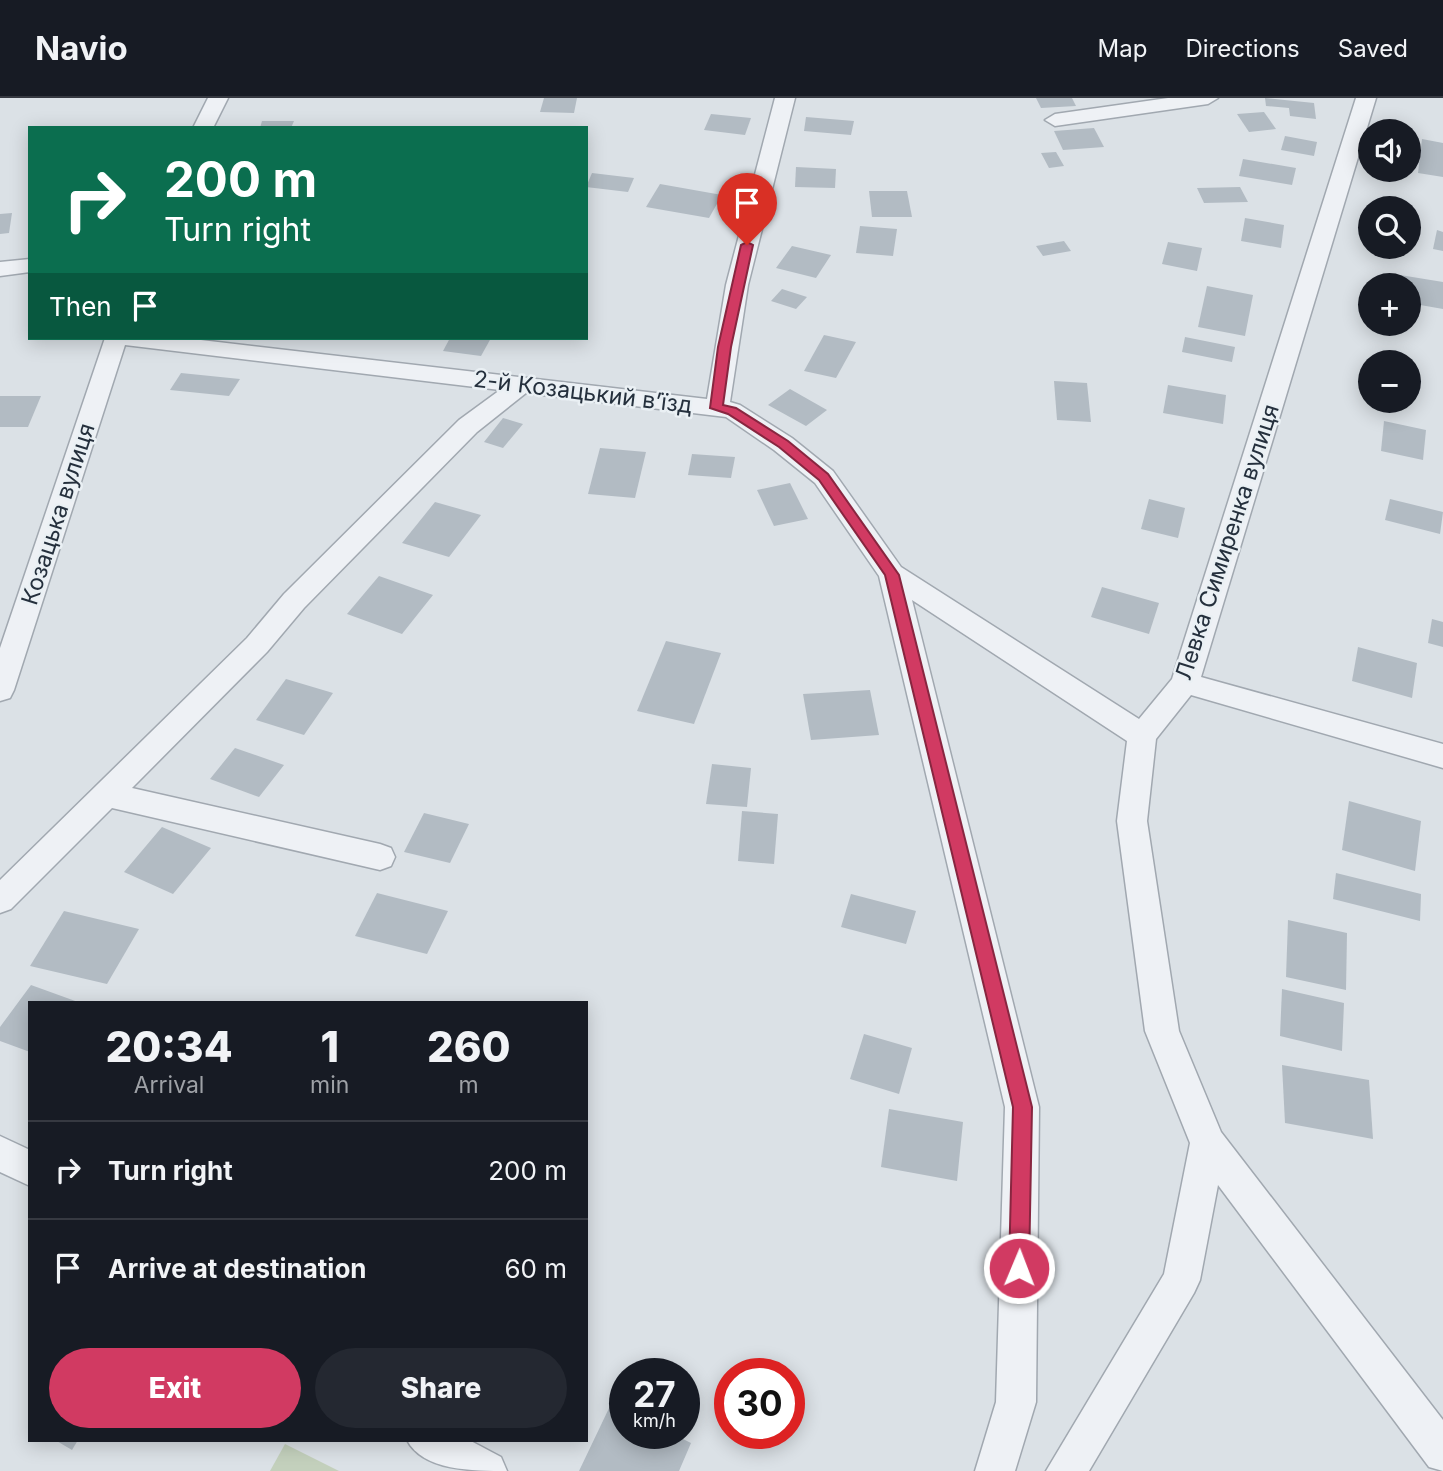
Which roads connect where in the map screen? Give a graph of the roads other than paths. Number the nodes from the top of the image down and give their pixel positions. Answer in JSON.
{"nodes":[{"id":1,"x":218,"y":98,"type":"edge"},
{"id":2,"x":785,"y":98,"type":"edge"},
{"id":3,"x":1208,"y":98,"type":"edge"},
{"id":4,"x":1366,"y":98,"type":"edge"},
{"id":5,"x":1055,"y":120,"type":"dead end"},
{"id":6,"x":204,"y":126,"type":"edge"},
{"id":7,"x":28,"y":265,"type":"edge"},
{"id":8,"x":0,"y":269,"type":"edge"},
{"id":9,"x":115,"y":340,"type":"edge"},
{"id":10,"x":144,"y":340,"type":"edge"},
{"id":11,"x":521,"y":385,"type":"junction"},
{"id":12,"x":717,"y":408,"type":"junction"},
{"id":13,"x":892,"y":575,"type":"junction"},
{"id":14,"x":1185,"y":683,"type":"junction"},
{"id":15,"x":0,"y":690,"type":"edge"},
{"id":16,"x":1142,"y":736,"type":"junction"},
{"id":17,"x":1443,"y":756,"type":"edge"},
{"id":18,"x":108,"y":795,"type":"junction"},
{"id":19,"x":380,"y":856,"type":"dead end"},
{"id":20,"x":0,"y":900,"type":"edge"},
{"id":21,"x":1208,"y":1143,"type":"junction"},
{"id":22,"x":0,"y":1153,"type":"edge"},
{"id":23,"x":28,"y":1168,"type":"edge"},
{"id":24,"x":431,"y":1442,"type":"edge"},
{"id":25,"x":1443,"y":1453,"type":"edge"},
{"id":26,"x":487,"y":1471,"type":"edge"},
{"id":27,"x":995,"y":1471,"type":"edge"},
{"id":28,"x":1066,"y":1471,"type":"edge"}],
"edges":[{"from":1,"to":6,"type":"street"},
{"from":2,"to":12,"type":"street"},
{"from":3,"to":5,"type":"street"},
{"from":4,"to":14,"type":"street","name":"Левка Симиренка вулиця"},
{"from":7,"to":8,"type":"street"},
{"from":9,"to":15,"type":"street","name":"Козацька вулиця"},
{"from":10,"to":11,"type":"street","name":"2-й Козацький в’їзд"},
{"from":11,"to":12,"type":"street","name":"2-й Козацький в’їзд"},
{"from":11,"to":18,"type":"street"},
{"from":12,"to":13,"type":"street","name":"2-й Козацький в’їзд"},
{"from":13,"to":16,"type":"street"},
{"from":13,"to":27,"type":"street","name":"2-й Козацький в’їзд"},
{"from":14,"to":16,"type":"street","name":"Левка Симиренка вулиця"},
{"from":14,"to":17,"type":"street"},
{"from":16,"to":21,"type":"street"},
{"from":18,"to":19,"type":"street"},
{"from":18,"to":20,"type":"street"},
{"from":21,"to":25,"type":"street"},
{"from":21,"to":28,"type":"street"},
{"from":22,"to":23,"type":"street"},
{"from":24,"to":26,"type":"street"}]}
